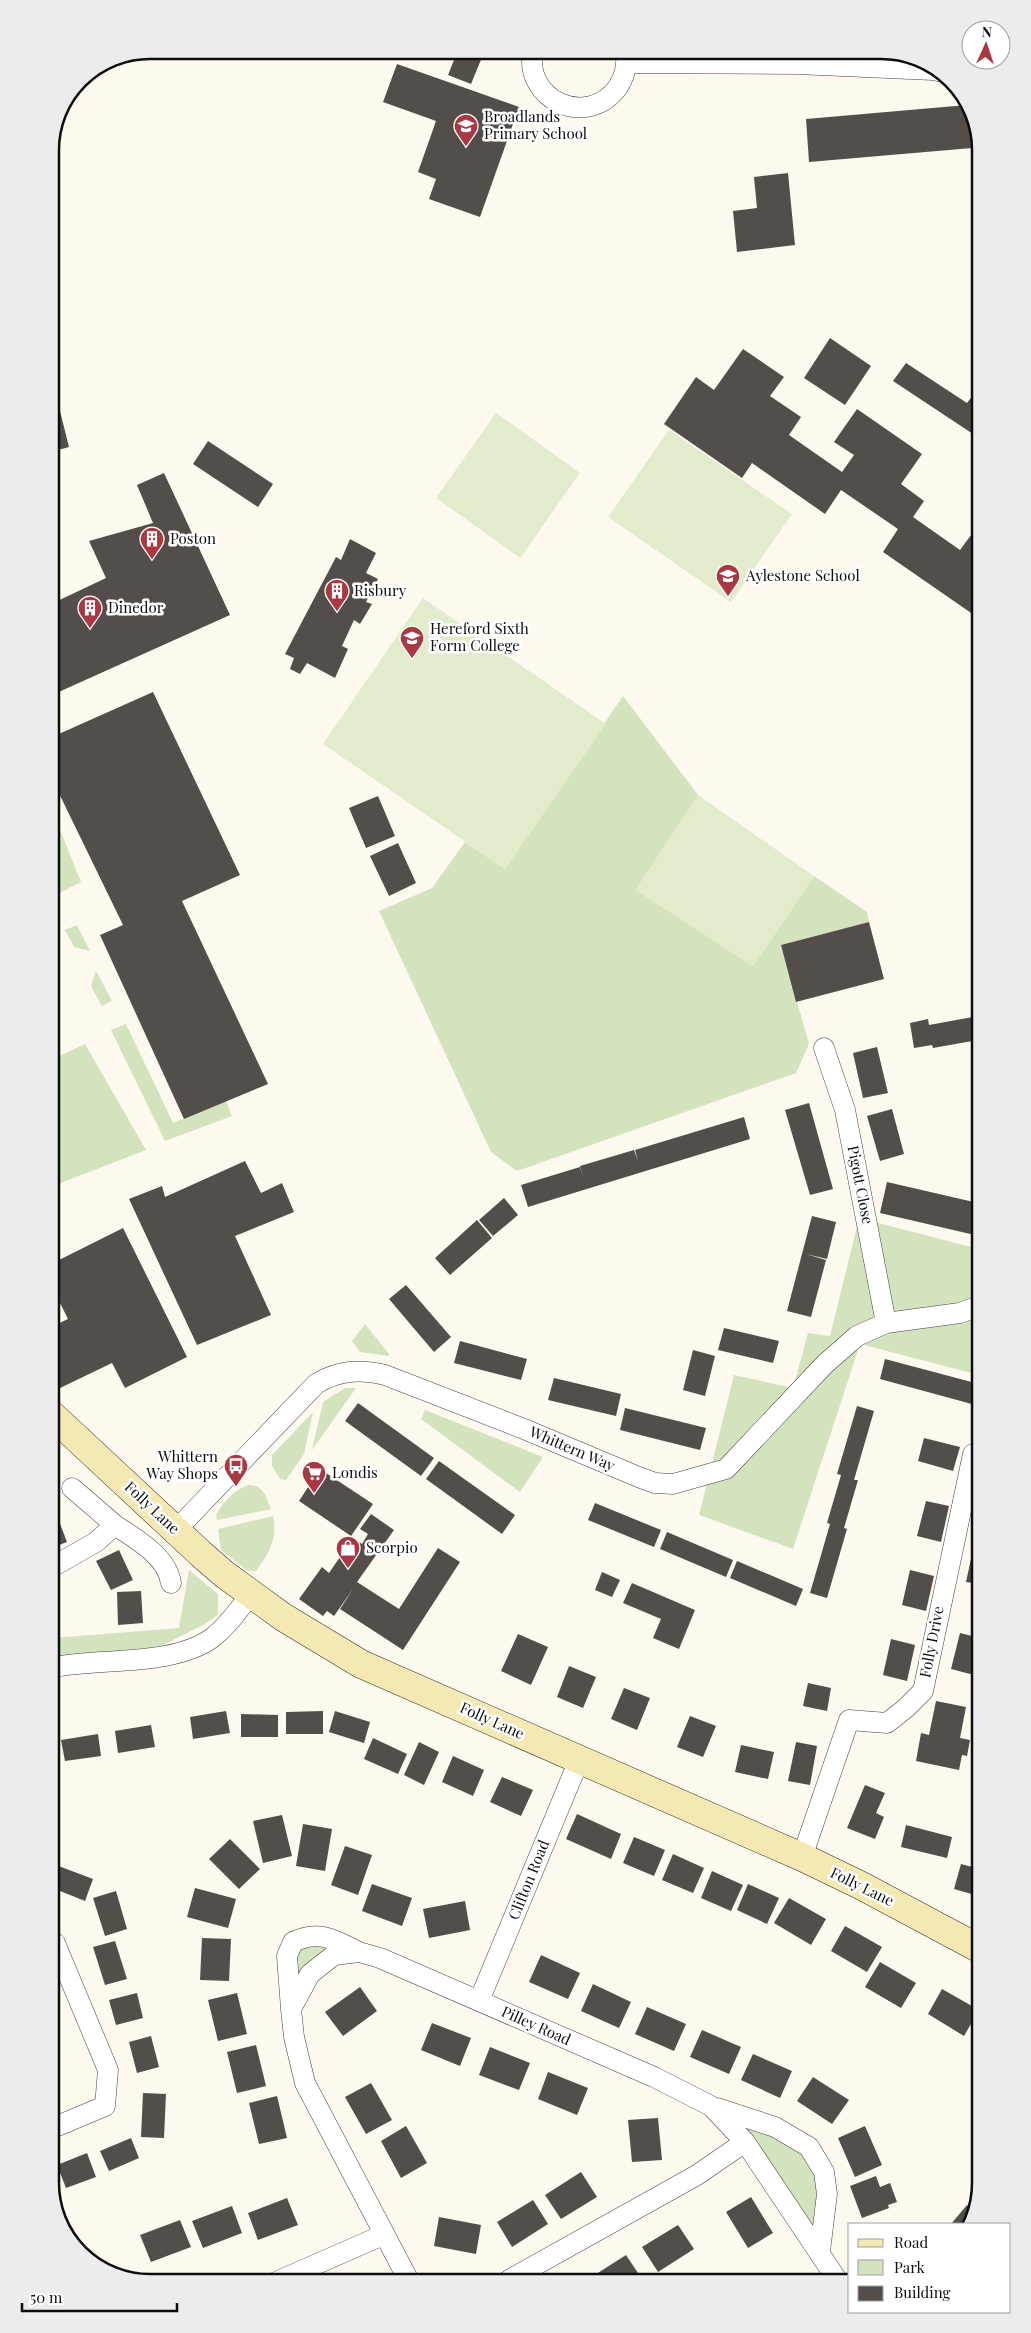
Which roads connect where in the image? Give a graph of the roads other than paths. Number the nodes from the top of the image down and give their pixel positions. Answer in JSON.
{"nodes":[{"id":1,"x":532,"y":59,"type":"edge"},
{"id":2,"x":626,"y":59,"type":"edge"},
{"id":3,"x":675,"y":59,"type":"edge"},
{"id":4,"x":924,"y":70,"type":"edge"},
{"id":5,"x":824,"y":1048,"type":"dead end"},
{"id":6,"x":972,"y":1309,"type":"edge"},
{"id":7,"x":886,"y":1323,"type":"junction"},
{"id":8,"x":59,"y":1422,"type":"edge"},
{"id":9,"x":972,"y":1459,"type":"edge"},
{"id":10,"x":72,"y":1488,"type":"dead end"},
{"id":11,"x":116,"y":1525,"type":"junction"},
{"id":12,"x":176,"y":1530,"type":"junction"},
{"id":13,"x":59,"y":1563,"type":"edge"},
{"id":14,"x":171,"y":1583,"type":"dead end"},
{"id":15,"x":251,"y":1594,"type":"junction"},
{"id":16,"x":59,"y":1667,"type":"edge"},
{"id":17,"x":579,"y":1760,"type":"junction"},
{"id":18,"x":802,"y":1858,"type":"junction"},
{"id":19,"x":972,"y":1945,"type":"edge"},
{"id":20,"x":359,"y":1952,"type":"junction"},
{"id":21,"x":59,"y":1953,"type":"edge"},
{"id":22,"x":480,"y":2001,"type":"junction"},
{"id":23,"x":291,"y":2009,"type":"junction"},
{"id":24,"x":710,"y":2106,"type":"junction"},
{"id":25,"x":59,"y":2125,"type":"edge"},
{"id":26,"x":745,"y":2142,"type":"junction"},
{"id":27,"x":383,"y":2235,"type":"junction"},
{"id":28,"x":820,"y":2251,"type":"junction"},
{"id":29,"x":294,"y":2274,"type":"edge"},
{"id":30,"x":405,"y":2274,"type":"edge"},
{"id":31,"x":520,"y":2274,"type":"edge"},
{"id":32,"x":834,"y":2274,"type":"edge"}],
"edges":[{"from":1,"to":2,"type":"street"},
{"from":3,"to":4,"type":"street"},
{"from":5,"to":7,"type":"street","name":"Pigott Close"},
{"from":6,"to":7,"type":"street","name":"Whittern Way"},
{"from":7,"to":12,"type":"street","name":"Whittern Way"},
{"from":8,"to":12,"type":"street","name":"Folly Lane"},
{"from":9,"to":18,"type":"street","name":"Folly Drive"},
{"from":10,"to":11,"type":"street"},
{"from":11,"to":13,"type":"street"},
{"from":11,"to":14,"type":"street"},
{"from":12,"to":15,"type":"street","name":"Folly Lane"},
{"from":15,"to":16,"type":"street"},
{"from":15,"to":17,"type":"street","name":"Folly Lane"},
{"from":17,"to":18,"type":"street","name":"Folly Lane"},
{"from":17,"to":22,"type":"street","name":"Clifton Road"},
{"from":18,"to":19,"type":"street","name":"Folly Lane"},
{"from":20,"to":22,"type":"street","name":"Pilley Road"},
{"from":20,"to":23,"type":"street","name":"Pilley Road"},
{"from":20,"to":23,"type":"street","name":"Pilley Road"},
{"from":21,"to":25,"type":"street"},
{"from":22,"to":24,"type":"street","name":"Pilley Road"},
{"from":23,"to":27,"type":"street","name":"Pilley Road"},
{"from":24,"to":26,"type":"street","name":"Pilley Road"},
{"from":24,"to":28,"type":"street","name":"Pilley Road"},
{"from":26,"to":28,"type":"street","name":"Pilley Road"},
{"from":26,"to":31,"type":"street"},
{"from":27,"to":29,"type":"street"},
{"from":27,"to":30,"type":"street","name":"Pilley Road"},
{"from":28,"to":32,"type":"street","name":"Pilley Road"}]}
